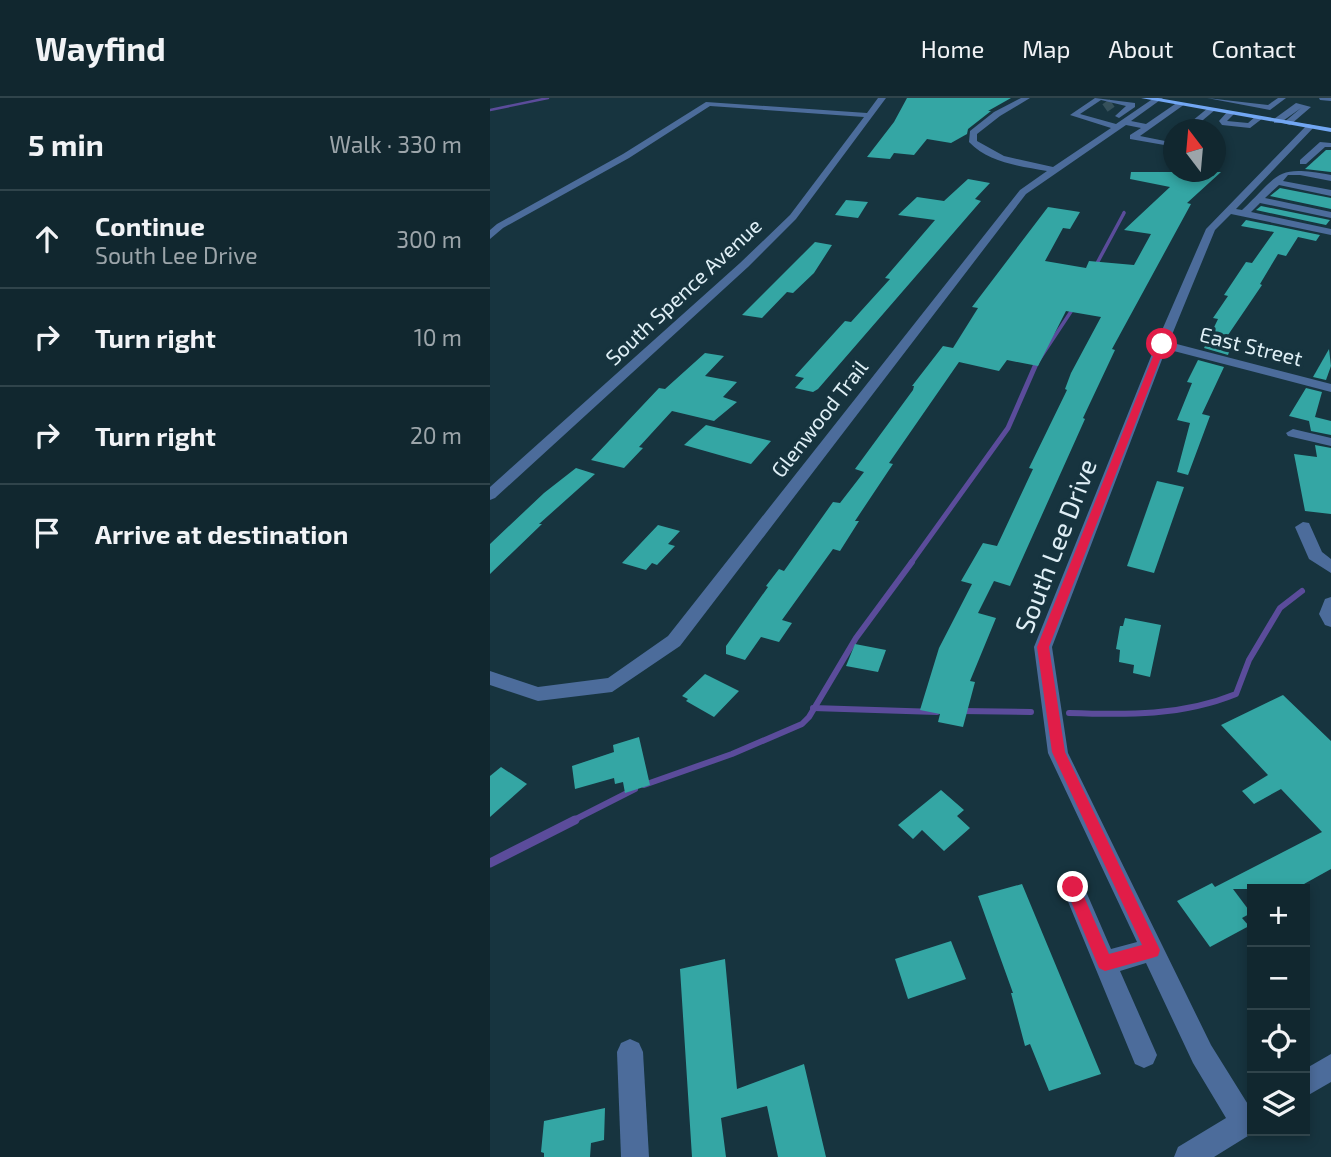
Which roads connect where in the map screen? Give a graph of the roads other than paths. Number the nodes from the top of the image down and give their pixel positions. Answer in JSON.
{"nodes":[{"id":1,"x":882,"y":98,"type":"edge"},
{"id":2,"x":1026,"y":98,"type":"edge"},
{"id":3,"x":1099,"y":98,"type":"edge"},
{"id":4,"x":1211,"y":98,"type":"edge"},
{"id":5,"x":1246,"y":98,"type":"edge"},
{"id":6,"x":1282,"y":98,"type":"edge"},
{"id":7,"x":1290,"y":98,"type":"edge"},
{"id":8,"x":1323,"y":98,"type":"edge"},
{"id":9,"x":1153,"y":99,"type":"edge"},
{"id":10,"x":1226,"y":99,"type":"edge"},
{"id":11,"x":1331,"y":99,"type":"edge"},
{"id":12,"x":1116,"y":101,"type":"edge"},
{"id":13,"x":1309,"y":102,"type":"edge"},
{"id":14,"x":1238,"y":103,"type":"junction"},
{"id":15,"x":1181,"y":104,"type":"junction"},
{"id":16,"x":1082,"y":110,"type":"junction"},
{"id":17,"x":1211,"y":110,"type":"junction"},
{"id":18,"x":1231,"y":113,"type":"joint"},
{"id":19,"x":869,"y":114,"type":"junction"},
{"id":20,"x":1259,"y":118,"type":"joint"},
{"id":21,"x":1199,"y":119,"type":"edge"},
{"id":22,"x":1119,"y":121,"type":"junction"},
{"id":23,"x":1277,"y":121,"type":"junction"},
{"id":24,"x":1287,"y":123,"type":"junction"},
{"id":25,"x":1311,"y":126,"type":"junction"},
{"id":26,"x":1145,"y":128,"type":"junction"},
{"id":27,"x":1162,"y":130,"type":"dead end"},
{"id":28,"x":1331,"y":130,"type":"edge"},
{"id":29,"x":1163,"y":143,"type":"edge"},
{"id":30,"x":1331,"y":145,"type":"edge"},
{"id":31,"x":1283,"y":157,"type":"junction"},
{"id":32,"x":1303,"y":162,"type":"junction"},
{"id":33,"x":1331,"y":168,"type":"edge"},
{"id":34,"x":1055,"y":170,"type":"junction"},
{"id":35,"x":1331,"y":178,"type":"edge"},
{"id":36,"x":1276,"y":182,"type":"junction"},
{"id":37,"x":1267,"y":191,"type":"junction"},
{"id":38,"x":1331,"y":193,"type":"edge"},
{"id":39,"x":1259,"y":200,"type":"junction"},
{"id":40,"x":1331,"y":204,"type":"edge"},
{"id":41,"x":1236,"y":212,"type":"junction"},
{"id":42,"x":1331,"y":215,"type":"edge"},
{"id":43,"x":1331,"y":232,"type":"edge"},
{"id":44,"x":490,"y":236,"type":"edge"},
{"id":45,"x":1162,"y":344,"type":"junction"},
{"id":46,"x":1331,"y":388,"type":"edge"},
{"id":47,"x":1293,"y":433,"type":"dead end"},
{"id":48,"x":1331,"y":442,"type":"edge"},
{"id":49,"x":490,"y":495,"type":"edge"},
{"id":50,"x":1303,"y":527,"type":"dead end"},
{"id":51,"x":1331,"y":567,"type":"edge"},
{"id":52,"x":1331,"y":603,"type":"edge"},
{"id":53,"x":1331,"y":621,"type":"edge"},
{"id":54,"x":490,"y":678,"type":"edge"},
{"id":55,"x":1073,"y":887,"type":"dead end"},
{"id":56,"x":1152,"y":950,"type":"junction"},
{"id":57,"x":1105,"y":963,"type":"junction"},
{"id":58,"x":630,"y":1052,"type":"dead end"},
{"id":59,"x":1144,"y":1055,"type":"dead end"},
{"id":60,"x":1331,"y":1068,"type":"edge"},
{"id":61,"x":1310,"y":1081,"type":"edge"},
{"id":62,"x":1247,"y":1119,"type":"edge"},
{"id":63,"x":1247,"y":1121,"type":"edge"},
{"id":64,"x":635,"y":1157,"type":"edge"},
{"id":65,"x":1188,"y":1157,"type":"edge"}],
"edges":[{"from":1,"to":19,"type":"street","name":"South Spence Avenue"},
{"from":2,"to":34,"type":"street"},
{"from":3,"to":12,"type":"street"},
{"from":3,"to":16,"type":"street"},
{"from":4,"to":10,"type":"street"},
{"from":5,"to":14,"type":"street"},
{"from":6,"to":14,"type":"street"},
{"from":7,"to":13,"type":"street"},
{"from":8,"to":11,"type":"street"},
{"from":9,"to":15,"type":"main road"},
{"from":9,"to":22,"type":"street","name":"Glenwood Trail"},
{"from":10,"to":14,"type":"street"},
{"from":12,"to":22,"type":"street"},
{"from":13,"to":23,"type":"street"},
{"from":13,"to":24,"type":"street"},
{"from":15,"to":17,"type":"main road"},
{"from":15,"to":26,"type":"street"},
{"from":16,"to":22,"type":"street"},
{"from":16,"to":22,"type":"street"},
{"from":17,"to":18,"type":"main road"},
{"from":17,"to":21,"type":"street"},
{"from":18,"to":20,"type":"street"},
{"from":19,"to":44,"type":"street"},
{"from":19,"to":49,"type":"street","name":"South Spence Avenue"},
{"from":20,"to":23,"type":"main road"},
{"from":22,"to":26,"type":"street"},
{"from":22,"to":34,"type":"street","name":"Glenwood Trail"},
{"from":23,"to":24,"type":"main road"},
{"from":24,"to":25,"type":"main road"},
{"from":25,"to":28,"type":"main road"},
{"from":25,"to":31,"type":"street","name":"South Lee Drive"},
{"from":26,"to":27,"type":"street"},
{"from":26,"to":29,"type":"street"},
{"from":30,"to":32,"type":"street"},
{"from":31,"to":32,"type":"street"},
{"from":31,"to":41,"type":"street","name":"South Lee Drive"},
{"from":32,"to":33,"type":"street"},
{"from":34,"to":54,"type":"street","name":"Glenwood Trail"},
{"from":35,"to":36,"type":"street"},
{"from":36,"to":37,"type":"street"},
{"from":36,"to":38,"type":"street"},
{"from":37,"to":39,"type":"street"},
{"from":37,"to":40,"type":"street"},
{"from":39,"to":41,"type":"street"},
{"from":39,"to":42,"type":"street"},
{"from":41,"to":43,"type":"street"},
{"from":41,"to":45,"type":"street","name":"South Lee Drive"},
{"from":45,"to":46,"type":"street","name":"East Street"},
{"from":45,"to":56,"type":"street","name":"South Lee Drive"},
{"from":47,"to":48,"type":"street"},
{"from":50,"to":51,"type":"street"},
{"from":52,"to":53,"type":"street"},
{"from":55,"to":57,"type":"street"},
{"from":56,"to":57,"type":"street"},
{"from":56,"to":62,"type":"street","name":"South Lee Drive"},
{"from":57,"to":59,"type":"street"},
{"from":58,"to":64,"type":"street"},
{"from":60,"to":61,"type":"street"},
{"from":63,"to":65,"type":"street"}]}
